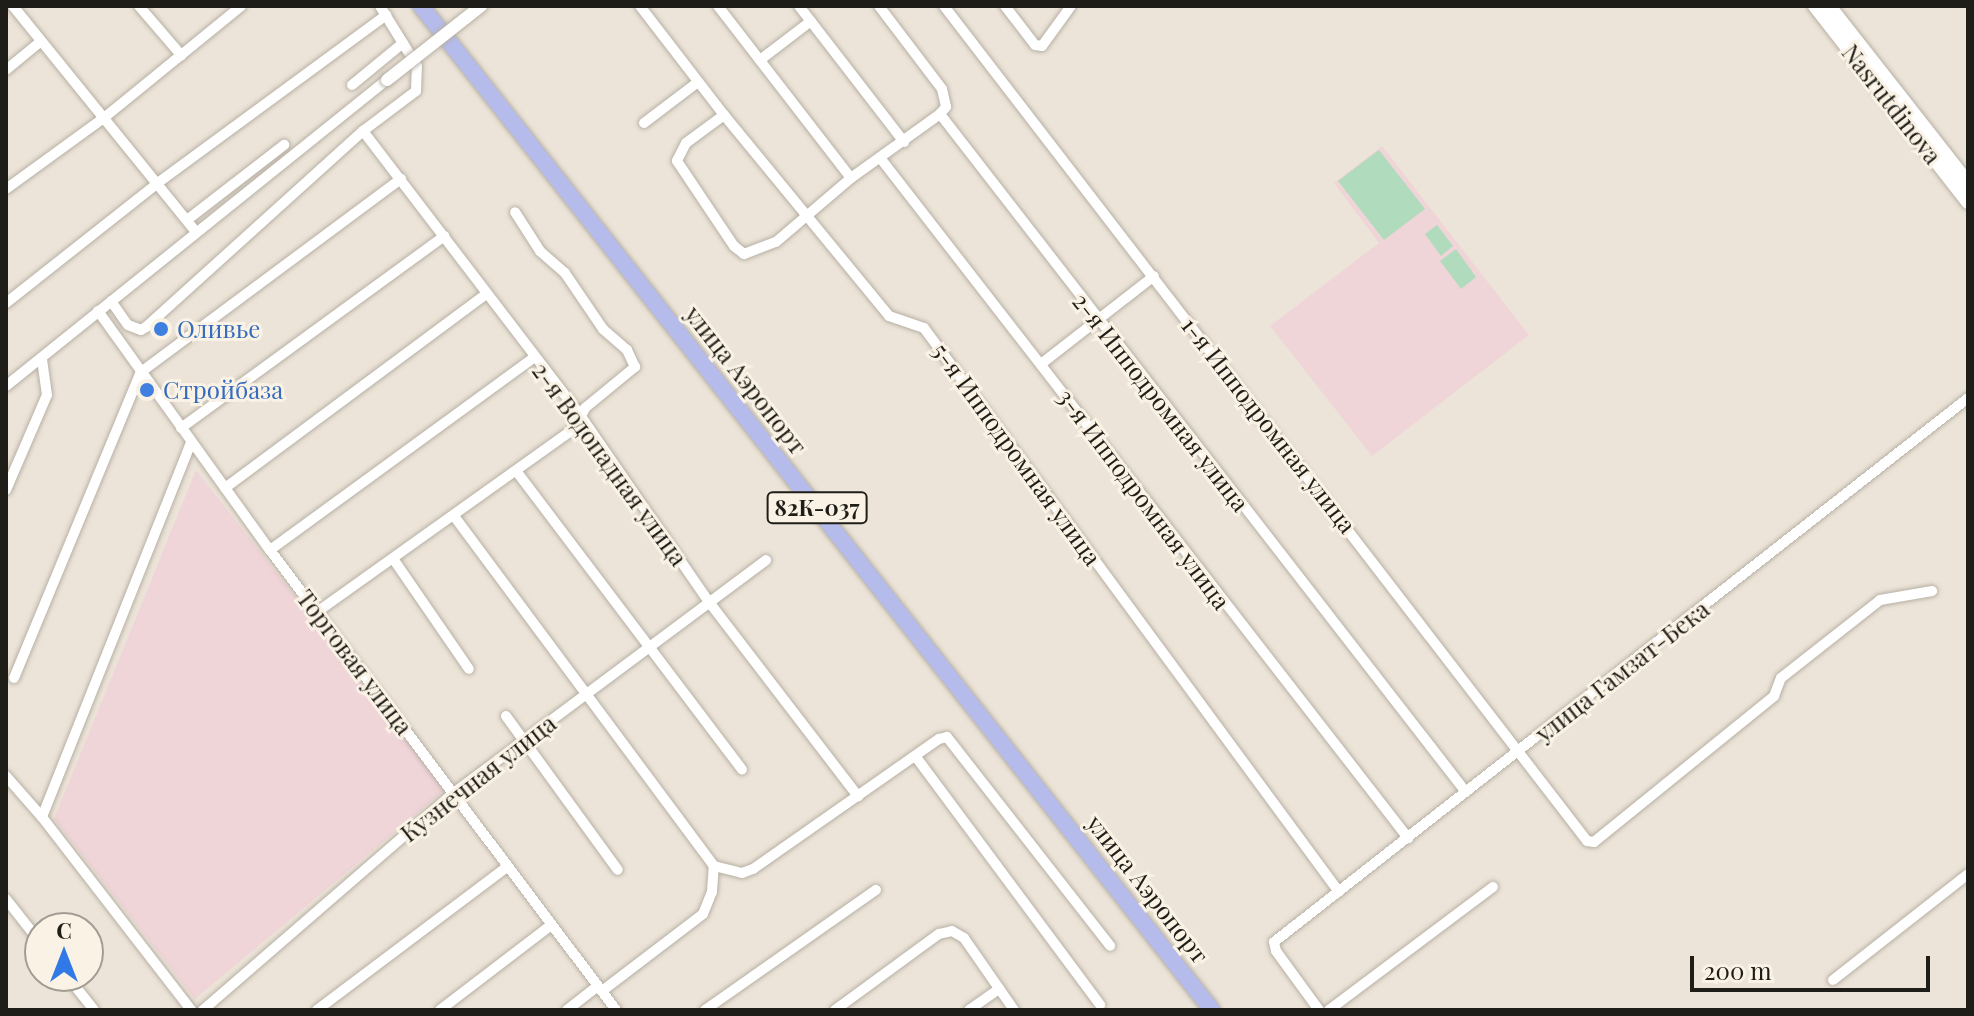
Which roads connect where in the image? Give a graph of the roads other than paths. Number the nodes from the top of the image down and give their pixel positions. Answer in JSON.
{"nodes":[{"id":1,"x":13,"y":6,"type":"edge"},
{"id":2,"x":139,"y":6,"type":"edge"},
{"id":3,"x":241,"y":6,"type":"edge"},
{"id":4,"x":408,"y":6,"type":"edge"},
{"id":5,"x":421,"y":6,"type":"edge"},
{"id":6,"x":481,"y":6,"type":"edge"},
{"id":7,"x":640,"y":6,"type":"edge"},
{"id":8,"x":718,"y":6,"type":"edge"},
{"id":9,"x":799,"y":6,"type":"edge"},
{"id":10,"x":879,"y":6,"type":"edge"},
{"id":11,"x":944,"y":6,"type":"edge"},
{"id":12,"x":1005,"y":6,"type":"edge"},
{"id":13,"x":1071,"y":6,"type":"edge"},
{"id":14,"x":1815,"y":6,"type":"edge"},
{"id":15,"x":1829,"y":6,"type":"edge"},
{"id":16,"x":383,"y":10,"type":"edge"},
{"id":17,"x":811,"y":21,"type":"junction"},
{"id":18,"x":40,"y":42,"type":"junction"},
{"id":19,"x":403,"y":43,"type":"junction"},
{"id":20,"x":181,"y":55,"type":"junction"},
{"id":21,"x":760,"y":60,"type":"junction"},
{"id":22,"x":6,"y":70,"type":"edge"},
{"id":23,"x":387,"y":80,"type":"joint"},
{"id":24,"x":698,"y":82,"type":"junction"},
{"id":25,"x":352,"y":85,"type":"dead end"},
{"id":26,"x":940,"y":114,"type":"junction"},
{"id":27,"x":724,"y":115,"type":"junction"},
{"id":28,"x":105,"y":117,"type":"junction"},
{"id":29,"x":644,"y":123,"type":"dead end"},
{"id":30,"x":363,"y":131,"type":"junction"},
{"id":31,"x":904,"y":142,"type":"junction"},
{"id":32,"x":284,"y":145,"type":"dead end"},
{"id":33,"x":881,"y":159,"type":"junction"},
{"id":34,"x":851,"y":178,"type":"junction"},
{"id":35,"x":401,"y":179,"type":"junction"},
{"id":36,"x":159,"y":182,"type":"junction"},
{"id":37,"x":1968,"y":183,"type":"edge"},
{"id":38,"x":7,"y":186,"type":"edge"},
{"id":39,"x":1968,"y":202,"type":"edge"},
{"id":40,"x":515,"y":212,"type":"dead end"},
{"id":41,"x":805,"y":214,"type":"junction"},
{"id":42,"x":187,"y":220,"type":"junction"},
{"id":43,"x":196,"y":232,"type":"junction"},
{"id":44,"x":444,"y":236,"type":"junction"},
{"id":45,"x":1154,"y":276,"type":"junction"},
{"id":46,"x":486,"y":294,"type":"junction"},
{"id":47,"x":111,"y":301,"type":"junction"},
{"id":48,"x":6,"y":303,"type":"edge"},
{"id":49,"x":98,"y":311,"type":"junction"},
{"id":50,"x":1098,"y":320,"type":"junction"},
{"id":51,"x":42,"y":358,"type":"junction"},
{"id":52,"x":533,"y":358,"type":"junction"},
{"id":53,"x":1041,"y":364,"type":"junction"},
{"id":54,"x":141,"y":372,"type":"junction"},
{"id":55,"x":6,"y":386,"type":"edge"},
{"id":56,"x":1968,"y":398,"type":"edge"},
{"id":57,"x":580,"y":415,"type":"junction"},
{"id":58,"x":181,"y":428,"type":"junction"},
{"id":59,"x":191,"y":442,"type":"junction"},
{"id":60,"x":517,"y":472,"type":"junction"},
{"id":61,"x":225,"y":488,"type":"junction"},
{"id":62,"x":6,"y":490,"type":"edge"},
{"id":63,"x":454,"y":516,"type":"junction"},
{"id":64,"x":270,"y":550,"type":"junction"},
{"id":65,"x":394,"y":560,"type":"junction"},
{"id":66,"x":766,"y":560,"type":"dead end"},
{"id":67,"x":1932,"y":591,"type":"dead end"},
{"id":68,"x":709,"y":602,"type":"junction"},
{"id":69,"x":317,"y":612,"type":"junction"},
{"id":70,"x":649,"y":648,"type":"junction"},
{"id":71,"x":469,"y":669,"type":"dead end"},
{"id":72,"x":14,"y":678,"type":"dead end"},
{"id":73,"x":585,"y":695,"type":"junction"},
{"id":74,"x":506,"y":716,"type":"dead end"},
{"id":75,"x":523,"y":741,"type":"junction"},
{"id":76,"x":1518,"y":752,"type":"junction"},
{"id":77,"x":916,"y":757,"type":"junction"},
{"id":78,"x":742,"y":770,"type":"dead end"},
{"id":79,"x":6,"y":776,"type":"edge"},
{"id":80,"x":455,"y":792,"type":"junction"},
{"id":81,"x":1466,"y":792,"type":"junction"},
{"id":82,"x":858,"y":796,"type":"junction"},
{"id":83,"x":42,"y":817,"type":"junction"},
{"id":84,"x":1408,"y":838,"type":"junction"},
{"id":85,"x":508,"y":866,"type":"junction"},
{"id":86,"x":714,"y":866,"type":"junction"},
{"id":87,"x":618,"y":870,"type":"dead end"},
{"id":88,"x":1968,"y":874,"type":"edge"},
{"id":89,"x":1493,"y":887,"type":"dead end"},
{"id":90,"x":876,"y":890,"type":"dead end"},
{"id":91,"x":1339,"y":892,"type":"junction"},
{"id":92,"x":6,"y":899,"type":"edge"},
{"id":93,"x":24,"y":922,"type":"edge"},
{"id":94,"x":551,"y":925,"type":"junction"},
{"id":95,"x":1110,"y":946,"type":"dead end"},
{"id":96,"x":1833,"y":980,"type":"dead end"},
{"id":97,"x":600,"y":988,"type":"junction"},
{"id":98,"x":999,"y":989,"type":"junction"},
{"id":99,"x":80,"y":992,"type":"edge"},
{"id":100,"x":1100,"y":1005,"type":"dead end"},
{"id":101,"x":94,"y":1010,"type":"edge"},
{"id":102,"x":191,"y":1010,"type":"edge"},
{"id":103,"x":203,"y":1010,"type":"edge"},
{"id":104,"x":317,"y":1010,"type":"edge"},
{"id":105,"x":440,"y":1010,"type":"edge"},
{"id":106,"x":567,"y":1010,"type":"edge"},
{"id":107,"x":616,"y":1010,"type":"edge"},
{"id":108,"x":705,"y":1010,"type":"edge"},
{"id":109,"x":835,"y":1010,"type":"edge"},
{"id":110,"x":969,"y":1010,"type":"edge"},
{"id":111,"x":1014,"y":1010,"type":"edge"},
{"id":112,"x":1199,"y":1010,"type":"edge"},
{"id":113,"x":1212,"y":1010,"type":"edge"},
{"id":114,"x":1319,"y":1010,"type":"edge"},
{"id":115,"x":1329,"y":1010,"type":"edge"}],
"edges":[{"from":1,"to":18,"type":"street"},
{"from":2,"to":20,"type":"street"},
{"from":3,"to":20,"type":"street"},
{"from":4,"to":112,"type":"main road","name":"улица Аэропорт"},
{"from":5,"to":113,"type":"main road","name":"улица Аэропорт","number":"82К-037"},
{"from":6,"to":23,"type":"street","bridge":true},
{"from":7,"to":24,"type":"street","name":"5-я Ипподромная улица"},
{"from":8,"to":21,"type":"street"},
{"from":9,"to":17,"type":"street"},
{"from":10,"to":26,"type":"street","name":"2-я Ипподромная улица"},
{"from":11,"to":45,"type":"street","name":"1-я Ипподромная улица"},
{"from":12,"to":13,"type":"street"},
{"from":14,"to":39,"type":"main road","name":"Nasrutdinova"},
{"from":15,"to":37,"type":"main road"},
{"from":16,"to":19,"type":"street"},
{"from":16,"to":36,"type":"street"},
{"from":17,"to":21,"type":"street"},
{"from":17,"to":31,"type":"street"},
{"from":18,"to":22,"type":"street"},
{"from":18,"to":28,"type":"street"},
{"from":19,"to":25,"type":"street"},
{"from":19,"to":30,"type":"street"},
{"from":20,"to":28,"type":"street"},
{"from":21,"to":34,"type":"street"},
{"from":23,"to":43,"type":"street"},
{"from":24,"to":27,"type":"street","name":"5-я Ипподромная улица"},
{"from":24,"to":29,"type":"street"},
{"from":26,"to":31,"type":"street"},
{"from":26,"to":50,"type":"street","name":"2-я Ипподромная улица"},
{"from":27,"to":41,"type":"street","name":"5-я Ипподромная улица"},
{"from":27,"to":41,"type":"street"},
{"from":28,"to":36,"type":"street"},
{"from":28,"to":38,"type":"street"},
{"from":30,"to":35,"type":"street","name":"2-я Водопадная улица"},
{"from":30,"to":47,"type":"street"},
{"from":31,"to":33,"type":"street"},
{"from":32,"to":42,"type":"street"},
{"from":33,"to":34,"type":"street"},
{"from":33,"to":53,"type":"street","name":"3-я Ипподромная улица"},
{"from":34,"to":41,"type":"street"},
{"from":35,"to":44,"type":"street","name":"2-я Водопадная улица"},
{"from":35,"to":54,"type":"street"},
{"from":36,"to":42,"type":"street"},
{"from":36,"to":48,"type":"street"},
{"from":40,"to":57,"type":"street"},
{"from":41,"to":91,"type":"street","name":"5-я Ипподромная улица"},
{"from":42,"to":43,"type":"street"},
{"from":43,"to":47,"type":"street"},
{"from":44,"to":46,"type":"street","name":"2-я Водопадная улица"},
{"from":44,"to":58,"type":"street"},
{"from":45,"to":50,"type":"street"},
{"from":45,"to":76,"type":"street","name":"1-я Ипподромная улица"},
{"from":46,"to":52,"type":"street","name":"2-я Водопадная улица"},
{"from":46,"to":61,"type":"street"},
{"from":47,"to":49,"type":"street"},
{"from":49,"to":51,"type":"street"},
{"from":49,"to":54,"type":"street","name":"Торговая улица"},
{"from":50,"to":53,"type":"street"},
{"from":50,"to":81,"type":"street","name":"2-я Ипподромная улица"},
{"from":51,"to":55,"type":"street"},
{"from":51,"to":62,"type":"street"},
{"from":52,"to":57,"type":"street","name":"2-я Водопадная улица"},
{"from":52,"to":64,"type":"street"},
{"from":53,"to":84,"type":"street","name":"3-я Ипподромная улица"},
{"from":54,"to":58,"type":"street","name":"Торговая улица"},
{"from":54,"to":72,"type":"street"},
{"from":56,"to":76,"type":"street","name":"улица Гамзат-Бека"},
{"from":57,"to":60,"type":"street"},
{"from":57,"to":68,"type":"street","name":"2-я Водопадная улица"},
{"from":58,"to":59,"type":"street","name":"Торговая улица"},
{"from":59,"to":61,"type":"street","name":"Торговая улица"},
{"from":59,"to":83,"type":"street"},
{"from":60,"to":63,"type":"street"},
{"from":60,"to":70,"type":"street"},
{"from":61,"to":64,"type":"street","name":"Торговая улица"},
{"from":63,"to":65,"type":"street"},
{"from":63,"to":73,"type":"street"},
{"from":64,"to":69,"type":"street","name":"Торговая улица"},
{"from":65,"to":69,"type":"street"},
{"from":65,"to":71,"type":"street"},
{"from":66,"to":68,"type":"street","name":"Кузнечная улица"},
{"from":67,"to":76,"type":"street","name":"1-я Ипподромная улица"},
{"from":68,"to":70,"type":"street","name":"Кузнечная улица"},
{"from":68,"to":82,"type":"street","name":"2-я Водопадная улица"},
{"from":69,"to":80,"type":"street","name":"Торговая улица"},
{"from":70,"to":73,"type":"street","name":"Кузнечная улица"},
{"from":70,"to":78,"type":"street"},
{"from":73,"to":75,"type":"street","name":"Кузнечная улица"},
{"from":73,"to":86,"type":"street"},
{"from":74,"to":75,"type":"street"},
{"from":75,"to":80,"type":"street","name":"Кузнечная улица"},
{"from":75,"to":87,"type":"street"},
{"from":76,"to":81,"type":"street","name":"улица Гамзат-Бека"},
{"from":77,"to":82,"type":"street"},
{"from":77,"to":95,"type":"street"},
{"from":77,"to":100,"type":"street"},
{"from":79,"to":83,"type":"street"},
{"from":80,"to":85,"type":"street","name":"Торговая улица"},
{"from":80,"to":103,"type":"street","name":"Кузнечная улица"},
{"from":81,"to":84,"type":"street","name":"улица Гамзат-Бека"},
{"from":82,"to":86,"type":"street"},
{"from":83,"to":102,"type":"street"},
{"from":84,"to":91,"type":"street","name":"улица Гамзат-Бека"},
{"from":85,"to":94,"type":"street","name":"Торговая улица"},
{"from":85,"to":104,"type":"street"},
{"from":86,"to":97,"type":"street"},
{"from":88,"to":96,"type":"street"},
{"from":89,"to":115,"type":"street"},
{"from":90,"to":108,"type":"street"},
{"from":91,"to":114,"type":"street","name":"улица Гамзат-Бека"},
{"from":92,"to":93,"type":"street"},
{"from":94,"to":97,"type":"street","name":"Торговая улица"},
{"from":94,"to":105,"type":"street"},
{"from":97,"to":106,"type":"street"},
{"from":97,"to":107,"type":"street","name":"Торговая улица"},
{"from":98,"to":109,"type":"street"},
{"from":98,"to":110,"type":"street"},
{"from":98,"to":111,"type":"street"},
{"from":99,"to":101,"type":"street"}]}
